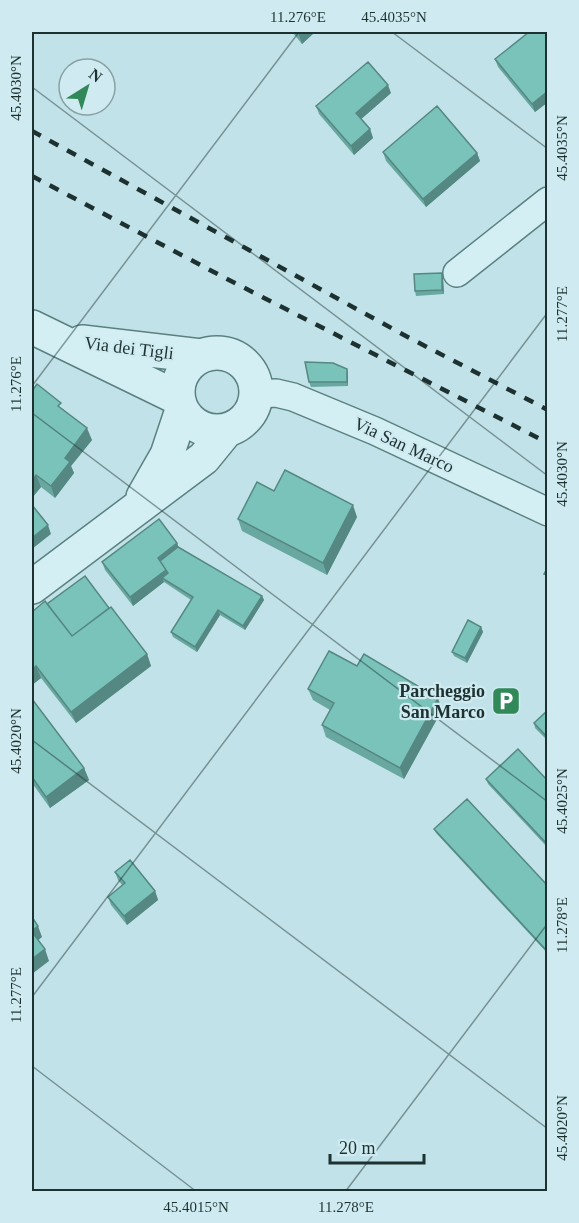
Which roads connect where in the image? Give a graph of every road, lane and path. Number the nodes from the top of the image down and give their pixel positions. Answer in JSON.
{"nodes":[{"id":1,"x":548,"y":201,"type":"edge"},
{"id":2,"x":457,"y":273,"type":"dead end"},
{"id":3,"x":44,"y":333,"type":"edge"},
{"id":4,"x":201,"y":356,"type":"junction"},
{"id":5,"x":257,"y":393,"type":"junction"},
{"id":6,"x":180,"y":404,"type":"junction"},
{"id":7,"x":226,"y":431,"type":"junction"},
{"id":8,"x":136,"y":509,"type":"junction"},
{"id":9,"x":548,"y":512,"type":"edge"},
{"id":10,"x":32,"y":587,"type":"edge"}],
"edges":[{"from":1,"to":2,"type":"street"},
{"from":3,"to":4,"type":"street","name":"Via dei Tigli"},
{"from":3,"to":6,"type":"street","name":"Via dei Tigli"},
{"from":4,"to":5,"type":"street","name":"Via dei Tigli"},
{"from":4,"to":6,"type":"street","name":"Via dei Tigli"},
{"from":5,"to":7,"type":"street"},
{"from":5,"to":9,"type":"street","name":"Via San Marco"},
{"from":6,"to":7,"type":"street","name":"Via dei Tigli"},
{"from":6,"to":8,"type":"street"},
{"from":7,"to":8,"type":"street"},
{"from":8,"to":10,"type":"street"}]}
